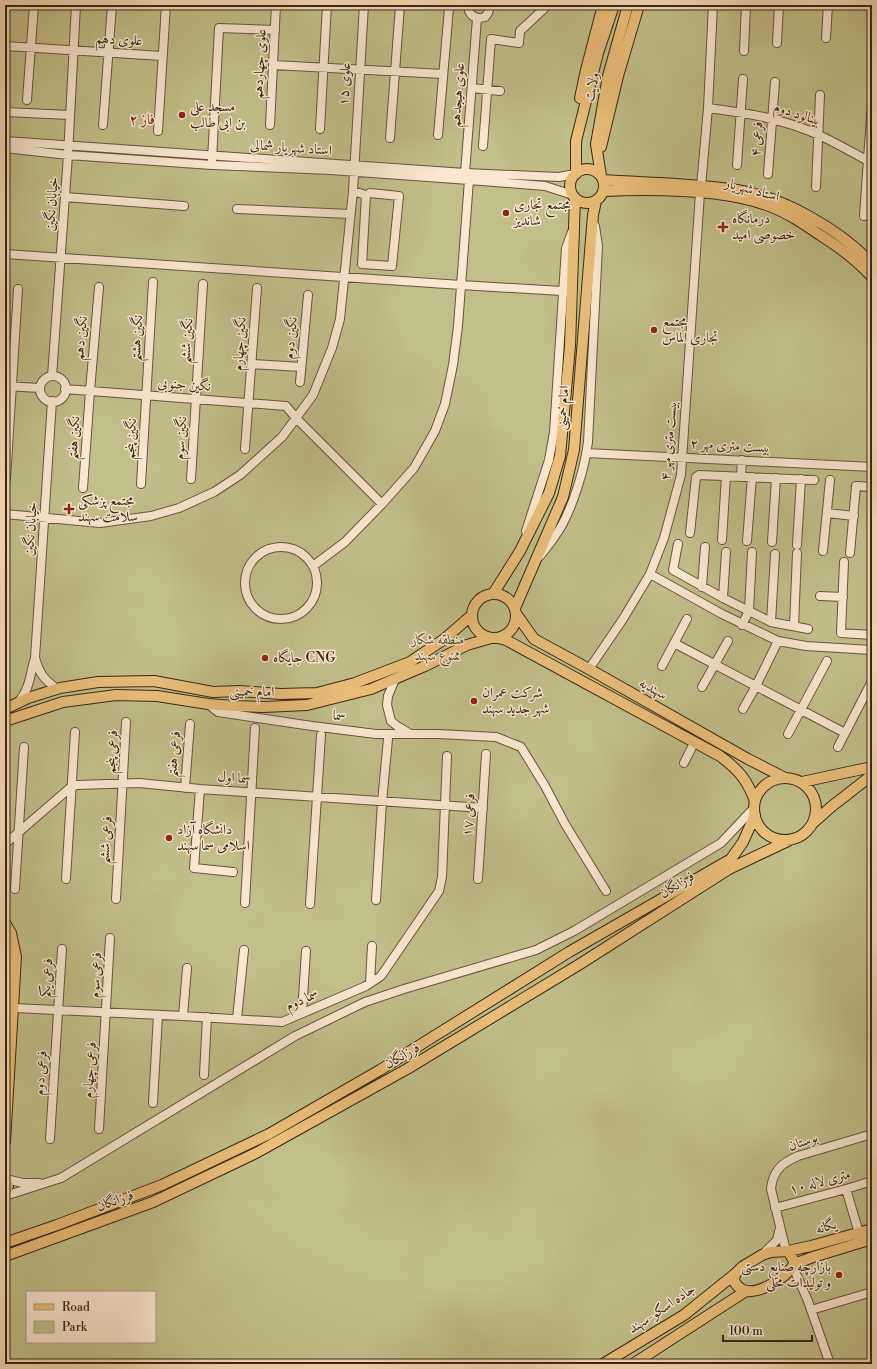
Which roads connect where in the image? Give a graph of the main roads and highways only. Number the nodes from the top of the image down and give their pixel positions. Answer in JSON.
{"nodes":[{"id":1,"x":604,"y":5,"type":"edge"},
{"id":2,"x":614,"y":5,"type":"edge"},
{"id":3,"x":628,"y":5,"type":"edge"},
{"id":4,"x":639,"y":5,"type":"edge"},
{"id":5,"x":576,"y":141,"type":"junction"},
{"id":6,"x":598,"y":160,"type":"junction"},
{"id":7,"x":576,"y":174,"type":"junction"},
{"id":8,"x":602,"y":178,"type":"junction"},
{"id":9,"x":700,"y":190,"type":"junction"},
{"id":10,"x":603,"y":191,"type":"junction"},
{"id":11,"x":574,"y":196,"type":"junction"},
{"id":12,"x":596,"y":201,"type":"junction"},
{"id":13,"x":872,"y":264,"type":"edge"},
{"id":14,"x":872,"y":277,"type":"edge"},
{"id":15,"x":494,"y":594,"type":"junction"},
{"id":16,"x":516,"y":612,"type":"junction"},
{"id":17,"x":472,"y":615,"type":"junction"},
{"id":18,"x":494,"y":638,"type":"junction"},
{"id":19,"x":589,"y":669,"type":"junction"},
{"id":20,"x":581,"y":681,"type":"junction"},
{"id":21,"x":5,"y":708,"type":"edge"},
{"id":22,"x":5,"y":721,"type":"edge"},
{"id":23,"x":872,"y":767,"type":"edge"},
{"id":24,"x":872,"y":775,"type":"edge"},
{"id":25,"x":784,"y":778,"type":"junction"},
{"id":26,"x":802,"y":782,"type":"junction"},
{"id":27,"x":755,"y":808,"type":"junction"},
{"id":28,"x":812,"y":824,"type":"junction"},
{"id":29,"x":792,"y":839,"type":"junction"},
{"id":30,"x":5,"y":924,"type":"edge"},
{"id":31,"x":5,"y":938,"type":"edge"},
{"id":32,"x":8,"y":1008,"type":"edge"},
{"id":33,"x":5,"y":1024,"type":"edge"},
{"id":34,"x":5,"y":1142,"type":"edge"},
{"id":35,"x":6,"y":1178,"type":"edge"},
{"id":36,"x":5,"y":1195,"type":"edge"},
{"id":37,"x":872,"y":1229,"type":"edge"},
{"id":38,"x":872,"y":1240,"type":"edge"},
{"id":39,"x":5,"y":1243,"type":"edge"},
{"id":40,"x":787,"y":1251,"type":"junction"},
{"id":41,"x":762,"y":1255,"type":"joint"},
{"id":42,"x":5,"y":1256,"type":"edge"},
{"id":43,"x":794,"y":1265,"type":"junction"},
{"id":44,"x":735,"y":1274,"type":"junction"},
{"id":45,"x":746,"y":1291,"type":"junction"},
{"id":46,"x":603,"y":1364,"type":"edge"},
{"id":47,"x":633,"y":1364,"type":"edge"}],
"edges":[{"from":1,"to":5,"type":"main road"},
{"from":2,"to":5,"type":"main road","name":"ولایت"},
{"from":3,"to":6,"type":"main road","name":"ولایت"},
{"from":4,"to":6,"type":"main road"},
{"from":5,"to":7,"type":"main road","name":"ولایت"},
{"from":6,"to":8,"type":"main road","name":"ولایت"},
{"from":7,"to":8,"type":"main road"},
{"from":7,"to":11,"type":"main road"},
{"from":8,"to":9,"type":"main road","name":"استاد شهریار"},
{"from":8,"to":10,"type":"main road"},
{"from":9,"to":10,"type":"main road","name":"استاد شهریار"},
{"from":9,"to":13,"type":"main road","name":"استاد شهریار"},
{"from":9,"to":14,"type":"main road","name":"استاد شهریار"},
{"from":10,"to":12,"type":"main road"},
{"from":11,"to":12,"type":"main road"},
{"from":11,"to":15,"type":"main road","name":"امام خمینی"},
{"from":12,"to":16,"type":"main road","name":"امام خمینی"},
{"from":15,"to":16,"type":"main road"},
{"from":15,"to":17,"type":"main road"},
{"from":16,"to":18,"type":"main road"},
{"from":16,"to":19,"type":"main road","name":"سهندیه"},
{"from":17,"to":18,"type":"main road"},
{"from":17,"to":21,"type":"main road","name":"امام خمینی"},
{"from":18,"to":20,"type":"main road","name":"سهندیه"},
{"from":18,"to":22,"type":"main road","name":"امام خمینی"},
{"from":19,"to":20,"type":"main road"},
{"from":19,"to":25,"type":"main road","name":"سهندیه"},
{"from":20,"to":27,"type":"main road","name":"سهندیه"},
{"from":23,"to":26,"type":"main road"},
{"from":24,"to":28,"type":"main road"},
{"from":25,"to":26,"type":"main road"},
{"from":25,"to":27,"type":"main road"},
{"from":26,"to":28,"type":"main road"},
{"from":27,"to":29,"type":"main road"},
{"from":27,"to":39,"type":"main road","name":"فرزانگان"},
{"from":28,"to":29,"type":"main road"},
{"from":29,"to":42,"type":"main road","name":"فرزانگان"},
{"from":30,"to":32,"type":"main road"},
{"from":31,"to":32,"type":"main road"},
{"from":32,"to":33,"type":"main road"},
{"from":32,"to":34,"type":"main road"},
{"from":35,"to":36,"type":"main road"},
{"from":37,"to":40,"type":"main road","name":"یگانه"},
{"from":38,"to":43,"type":"main road","name":"یگانه"},
{"from":40,"to":41,"type":"main road","name":"یگانه"},
{"from":40,"to":43,"type":"main road"},
{"from":41,"to":44,"type":"main road","name":"جاده اسکو-سهند"},
{"from":43,"to":45,"type":"main road"},
{"from":44,"to":45,"type":"main road"},
{"from":44,"to":46,"type":"main road","name":"جاده اسکو-سهند"},
{"from":45,"to":47,"type":"main road"}]}
